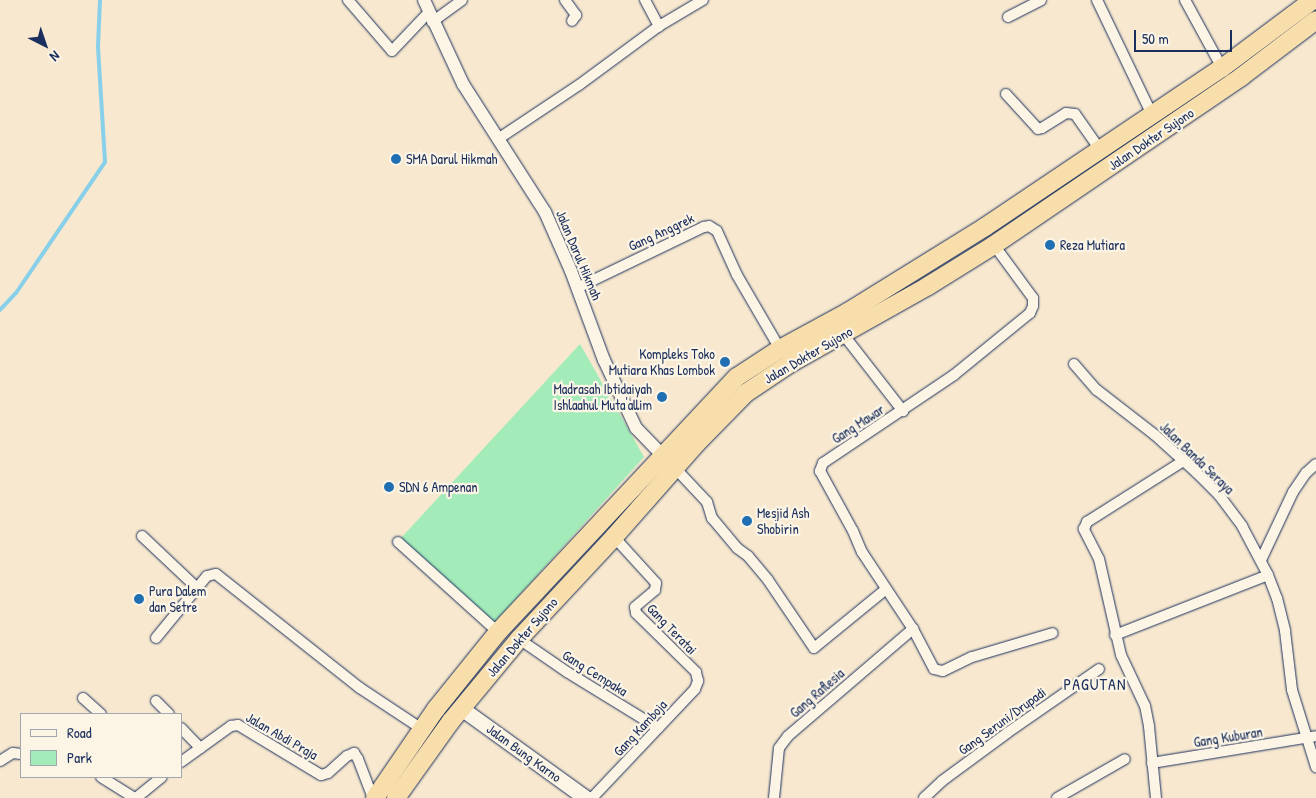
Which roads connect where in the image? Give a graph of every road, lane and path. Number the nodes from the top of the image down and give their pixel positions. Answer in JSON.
{"nodes":[{"id":1,"x":348,"y":0,"type":"edge"},
{"id":2,"x":462,"y":0,"type":"edge"},
{"id":3,"x":565,"y":0,"type":"edge"},
{"id":4,"x":645,"y":0,"type":"edge"},
{"id":5,"x":703,"y":0,"type":"edge"},
{"id":6,"x":1041,"y":0,"type":"edge"},
{"id":7,"x":1097,"y":0,"type":"edge"},
{"id":8,"x":1185,"y":0,"type":"edge"},
{"id":9,"x":1313,"y":0,"type":"edge"},
{"id":10,"x":428,"y":11,"type":"edge"},
{"id":11,"x":1008,"y":16,"type":"dead end"},
{"id":12,"x":1316,"y":20,"type":"edge"},
{"id":13,"x":572,"y":21,"type":"dead end"},
{"id":14,"x":659,"y":26,"type":"junction"},
{"id":15,"x":1222,"y":68,"type":"junction"},
{"id":16,"x":1006,"y":94,"type":"dead end"},
{"id":17,"x":1152,"y":115,"type":"junction"},
{"id":18,"x":498,"y":139,"type":"junction"},
{"id":19,"x":1102,"y":150,"type":"junction"},
{"id":20,"x":1080,"y":165,"type":"junction"},
{"id":21,"x":1091,"y":180,"type":"junction"},
{"id":22,"x":994,"y":245,"type":"junction"},
{"id":23,"x":577,"y":288,"type":"junction"},
{"id":24,"x":844,"y":334,"type":"junction"},
{"id":25,"x":780,"y":349,"type":"junction"},
{"id":26,"x":1074,"y":364,"type":"dead end"},
{"id":27,"x":903,"y":411,"type":"junction"},
{"id":28,"x":1183,"y":461,"type":"junction"},
{"id":29,"x":669,"y":462,"type":"junction"},
{"id":30,"x":1316,"y":464,"type":"edge"},
{"id":31,"x":142,"y":536,"type":"dead end"},
{"id":32,"x":614,"y":537,"type":"junction"},
{"id":33,"x":398,"y":542,"type":"dead end"},
{"id":34,"x":1261,"y":560,"type":"junction"},
{"id":35,"x":1268,"y":575,"type":"junction"},
{"id":36,"x":197,"y":588,"type":"junction"},
{"id":37,"x":886,"y":589,"type":"junction"},
{"id":38,"x":913,"y":629,"type":"junction"},
{"id":39,"x":498,"y":632,"type":"junction"},
{"id":40,"x":1053,"y":633,"type":"dead end"},
{"id":41,"x":1116,"y":635,"type":"junction"},
{"id":42,"x":156,"y":638,"type":"dead end"},
{"id":43,"x":519,"y":639,"type":"junction"},
{"id":44,"x":1100,"y":669,"type":"dead end"},
{"id":45,"x":696,"y":672,"type":"joint"},
{"id":46,"x":456,"y":683,"type":"junction"},
{"id":47,"x":83,"y":698,"type":"dead end"},
{"id":48,"x":156,"y":701,"type":"dead end"},
{"id":49,"x":461,"y":708,"type":"junction"},
{"id":50,"x":436,"y":709,"type":"junction"},
{"id":51,"x":100,"y":713,"type":"edge"},
{"id":52,"x":167,"y":713,"type":"edge"},
{"id":53,"x":658,"y":728,"type":"junction"},
{"id":54,"x":182,"y":729,"type":"edge"},
{"id":55,"x":422,"y":729,"type":"junction"},
{"id":56,"x":1312,"y":738,"type":"edge"},
{"id":57,"x":200,"y":748,"type":"junction"},
{"id":58,"x":20,"y":754,"type":"edge"},
{"id":59,"x":1124,"y":759,"type":"dead end"},
{"id":60,"x":0,"y":761,"type":"edge"},
{"id":61,"x":182,"y":761,"type":"edge"},
{"id":62,"x":1152,"y":763,"type":"junction"},
{"id":63,"x":1316,"y":766,"type":"edge"},
{"id":64,"x":103,"y":778,"type":"edge"},
{"id":65,"x":161,"y":778,"type":"edge"},
{"id":66,"x":136,"y":798,"type":"edge"},
{"id":67,"x":374,"y":798,"type":"edge"},
{"id":68,"x":396,"y":798,"type":"edge"},
{"id":69,"x":586,"y":798,"type":"edge"},
{"id":70,"x":592,"y":798,"type":"edge"},
{"id":71,"x":774,"y":798,"type":"edge"},
{"id":72,"x":924,"y":798,"type":"edge"},
{"id":73,"x":1056,"y":798,"type":"edge"},
{"id":74,"x":1156,"y":798,"type":"edge"}],
"edges":[{"from":1,"to":10,"type":"street"},
{"from":2,"to":10,"type":"street"},
{"from":3,"to":13,"type":"street"},
{"from":4,"to":14,"type":"street"},
{"from":5,"to":14,"type":"street"},
{"from":6,"to":11,"type":"street"},
{"from":7,"to":17,"type":"street"},
{"from":8,"to":15,"type":"street"},
{"from":9,"to":15,"type":"highway"},
{"from":10,"to":18,"type":"street","name":"Jalan Darul Hikmah"},
{"from":12,"to":21,"type":"highway","name":"Jalan Dokter Sujono"},
{"from":14,"to":18,"type":"street"},
{"from":15,"to":17,"type":"highway"},
{"from":16,"to":19,"type":"street"},
{"from":17,"to":19,"type":"highway"},
{"from":18,"to":23,"type":"street","name":"Jalan Darul Hikmah"},
{"from":19,"to":20,"type":"highway"},
{"from":20,"to":21,"type":"highway"},
{"from":20,"to":25,"type":"highway"},
{"from":21,"to":22,"type":"highway","name":"Jalan Dokter Sujono"},
{"from":22,"to":24,"type":"highway","name":"Jalan Dokter Sujono"},
{"from":22,"to":27,"type":"street","name":"Gang Mawar"},
{"from":23,"to":25,"type":"street","name":"Gang Anggrek"},
{"from":23,"to":29,"type":"street","name":"Jalan Darul Hikmah"},
{"from":24,"to":27,"type":"street"},
{"from":24,"to":29,"type":"highway","name":"Jalan Dokter Sujono"},
{"from":25,"to":29,"type":"highway"},
{"from":26,"to":28,"type":"street","name":"Jalan Banda Seraya"},
{"from":27,"to":37,"type":"street","name":"Gang Mawar"},
{"from":28,"to":34,"type":"street","name":"Jalan Banda Seraya"},
{"from":28,"to":41,"type":"street"},
{"from":29,"to":32,"type":"highway","name":"Jalan Dokter Sujono"},
{"from":29,"to":37,"type":"street"},
{"from":29,"to":39,"type":"highway"},
{"from":30,"to":34,"type":"street"},
{"from":31,"to":36,"type":"street"},
{"from":32,"to":43,"type":"highway","name":"Jalan Dokter Sujono"},
{"from":32,"to":45,"type":"street","name":"Gang Teratai"},
{"from":33,"to":39,"type":"street"},
{"from":34,"to":35,"type":"street","name":"Jalan Banda Seraya"},
{"from":35,"to":41,"type":"street"},
{"from":35,"to":56,"type":"street","name":"Jalan Banda Seraya"},
{"from":36,"to":42,"type":"street"},
{"from":36,"to":55,"type":"street"},
{"from":37,"to":38,"type":"street","name":"Gang Mawar"},
{"from":38,"to":40,"type":"street","name":"Gang Mawar"},
{"from":38,"to":71,"type":"street","name":"Gang Raflesia"},
{"from":39,"to":46,"type":"highway"},
{"from":41,"to":62,"type":"street"},
{"from":43,"to":49,"type":"highway","name":"Jalan Dokter Sujono"},
{"from":43,"to":53,"type":"street","name":"Gang Cempaka"},
{"from":44,"to":72,"type":"street","name":"Gang Seruni/Drupadi"},
{"from":45,"to":53,"type":"street","name":"Gang Kamboja"},
{"from":46,"to":49,"type":"highway"},
{"from":46,"to":50,"type":"highway"},
{"from":47,"to":51,"type":"street"},
{"from":48,"to":52,"type":"street"},
{"from":49,"to":50,"type":"highway"},
{"from":49,"to":68,"type":"highway","name":"Jalan Dokter Sujono"},
{"from":49,"to":69,"type":"main road","name":"Jalan Bung Karno"},
{"from":50,"to":55,"type":"highway"},
{"from":53,"to":70,"type":"street","name":"Gang Kamboja"},
{"from":54,"to":57,"type":"street"},
{"from":55,"to":67,"type":"highway"},
{"from":56,"to":62,"type":"street","name":"Gang Kuburan"},
{"from":56,"to":63,"type":"street","name":"Jalan Banda Seraya"},
{"from":57,"to":61,"type":"street","name":"Jalan Abdi Praja"},
{"from":57,"to":67,"type":"street","name":"Jalan Abdi Praja"},
{"from":58,"to":60,"type":"street"},
{"from":59,"to":73,"type":"street"},
{"from":62,"to":74,"type":"street"},
{"from":64,"to":66,"type":"street"},
{"from":65,"to":66,"type":"street"}]}
